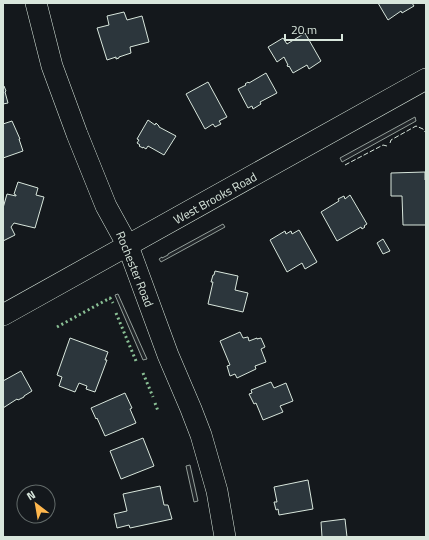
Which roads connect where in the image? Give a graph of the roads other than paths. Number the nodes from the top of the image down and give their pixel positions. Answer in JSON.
{"nodes":[{"id":1,"x":36,"y":3,"type":"edge"},
{"id":2,"x":426,"y":79,"type":"edge"},
{"id":3,"x":128,"y":246,"type":"junction"},
{"id":4,"x":3,"y":315,"type":"edge"},
{"id":5,"x":225,"y":537,"type":"edge"}],
"edges":[{"from":1,"to":3,"type":"street","name":"Rochester Road"},
{"from":2,"to":3,"type":"street","name":"West Brooks Road"},
{"from":3,"to":4,"type":"street","name":"West Brooks Road"},
{"from":3,"to":5,"type":"street","name":"Rochester Road"}]}
